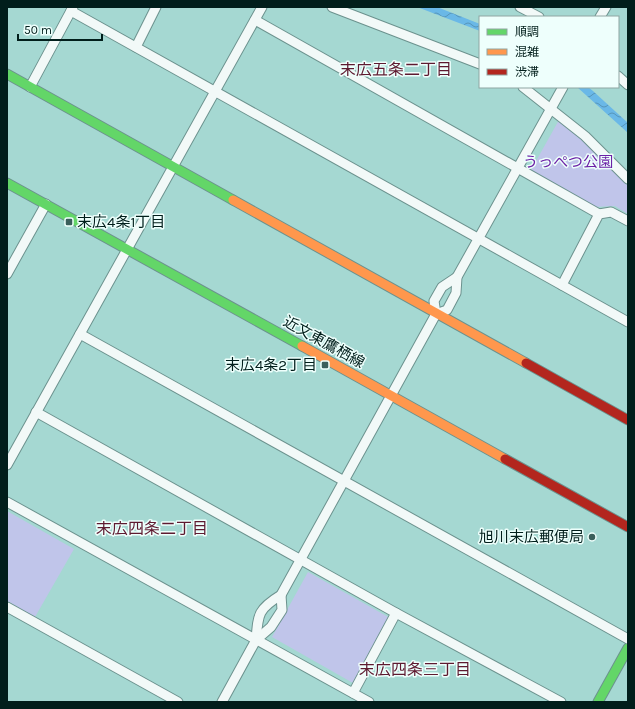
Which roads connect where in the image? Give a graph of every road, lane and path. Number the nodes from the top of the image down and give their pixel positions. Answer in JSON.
{"nodes":[{"id":1,"x":156,"y":7,"type":"edge"},
{"id":2,"x":262,"y":7,"type":"edge"},
{"id":3,"x":332,"y":7,"type":"edge"},
{"id":4,"x":520,"y":7,"type":"edge"},
{"id":5,"x":606,"y":7,"type":"edge"},
{"id":6,"x":72,"y":9,"type":"edge"},
{"id":7,"x":537,"y":16,"type":"edge"},
{"id":8,"x":601,"y":16,"type":"edge"},
{"id":9,"x":255,"y":20,"type":"junction"},
{"id":10,"x":136,"y":47,"type":"junction"},
{"id":11,"x":479,"y":64,"type":"edge"},
{"id":12,"x":7,"y":74,"type":"edge"},
{"id":13,"x":619,"y":77,"type":"edge"},
{"id":14,"x":628,"y":85,"type":"edge"},
{"id":15,"x":30,"y":87,"type":"junction"},
{"id":16,"x":524,"y":88,"type":"edge"},
{"id":17,"x":562,"y":88,"type":"edge"},
{"id":18,"x":216,"y":91,"type":"junction"},
{"id":19,"x":551,"y":108,"type":"junction"},
{"id":20,"x":172,"y":167,"type":"junction"},
{"id":21,"x":518,"y":167,"type":"junction"},
{"id":22,"x":628,"y":179,"type":"edge"},
{"id":23,"x":7,"y":183,"type":"edge"},
{"id":24,"x":46,"y":204,"type":"junction"},
{"id":25,"x":599,"y":214,"type":"junction"},
{"id":26,"x":628,"y":222,"type":"edge"},
{"id":27,"x":478,"y":238,"type":"junction"},
{"id":28,"x":127,"y":249,"type":"junction"},
{"id":29,"x":7,"y":274,"type":"edge"},
{"id":30,"x":457,"y":278,"type":"junction"},
{"id":31,"x":562,"y":285,"type":"junction"},
{"id":32,"x":436,"y":314,"type":"junction"},
{"id":33,"x":628,"y":322,"type":"edge"},
{"id":34,"x":80,"y":334,"type":"junction"},
{"id":35,"x":392,"y":396,"type":"junction"},
{"id":36,"x":36,"y":412,"type":"junction"},
{"id":37,"x":628,"y":420,"type":"edge"},
{"id":38,"x":7,"y":465,"type":"edge"},
{"id":39,"x":344,"y":481,"type":"junction"},
{"id":40,"x":7,"y":502,"type":"edge"},
{"id":41,"x":628,"y":527,"type":"edge"},
{"id":42,"x":300,"y":558,"type":"junction"},
{"id":43,"x":281,"y":595,"type":"junction"},
{"id":44,"x":7,"y":607,"type":"edge"},
{"id":45,"x":396,"y":613,"type":"junction"},
{"id":46,"x":628,"y":638,"type":"edge"},
{"id":47,"x":256,"y":640,"type":"junction"},
{"id":48,"x":628,"y":648,"type":"edge"},
{"id":49,"x":352,"y":693,"type":"junction"},
{"id":50,"x":178,"y":702,"type":"edge"},
{"id":51,"x":222,"y":702,"type":"edge"},
{"id":52,"x":369,"y":702,"type":"edge"},
{"id":53,"x":561,"y":702,"type":"edge"},
{"id":54,"x":598,"y":702,"type":"edge"}],
"edges":[{"from":1,"to":10,"type":"street"},
{"from":2,"to":9,"type":"street"},
{"from":3,"to":11,"type":"street"},
{"from":4,"to":7,"type":"street"},
{"from":5,"to":8,"type":"street"},
{"from":6,"to":10,"type":"street"},
{"from":6,"to":15,"type":"street"},
{"from":9,"to":18,"type":"street"},
{"from":9,"to":21,"type":"street"},
{"from":10,"to":18,"type":"street"},
{"from":12,"to":15,"type":"street"},
{"from":13,"to":14,"type":"street"},
{"from":15,"to":20,"type":"street"},
{"from":16,"to":19,"type":"street"},
{"from":17,"to":19,"type":"street"},
{"from":18,"to":20,"type":"street"},
{"from":18,"to":27,"type":"street"},
{"from":19,"to":21,"type":"street"},
{"from":19,"to":22,"type":"street"},
{"from":20,"to":28,"type":"street"},
{"from":20,"to":32,"type":"street"},
{"from":21,"to":25,"type":"street"},
{"from":21,"to":27,"type":"street"},
{"from":23,"to":24,"type":"street","name":"近文東鷹栖線"},
{"from":24,"to":28,"type":"street","name":"近文東鷹栖線"},
{"from":24,"to":29,"type":"street"},
{"from":25,"to":26,"type":"street"},
{"from":25,"to":31,"type":"street"},
{"from":27,"to":30,"type":"street"},
{"from":27,"to":31,"type":"street"},
{"from":28,"to":34,"type":"street"},
{"from":28,"to":35,"type":"street","name":"近文東鷹栖線"},
{"from":30,"to":32,"type":"street"},
{"from":30,"to":32,"type":"street"},
{"from":31,"to":33,"type":"street"},
{"from":32,"to":35,"type":"street"},
{"from":32,"to":37,"type":"street"},
{"from":34,"to":36,"type":"street"},
{"from":34,"to":39,"type":"street"},
{"from":35,"to":39,"type":"street"},
{"from":35,"to":41,"type":"street","name":"近文東鷹栖線"},
{"from":36,"to":38,"type":"street"},
{"from":36,"to":42,"type":"street"},
{"from":39,"to":42,"type":"street"},
{"from":39,"to":46,"type":"street"},
{"from":40,"to":47,"type":"street"},
{"from":42,"to":43,"type":"street"},
{"from":42,"to":45,"type":"street"},
{"from":43,"to":47,"type":"street"},
{"from":43,"to":47,"type":"street"},
{"from":44,"to":50,"type":"street"},
{"from":45,"to":49,"type":"street"},
{"from":45,"to":53,"type":"street"},
{"from":47,"to":49,"type":"street"},
{"from":47,"to":51,"type":"street"},
{"from":48,"to":54,"type":"street"},
{"from":49,"to":52,"type":"street"}]}
